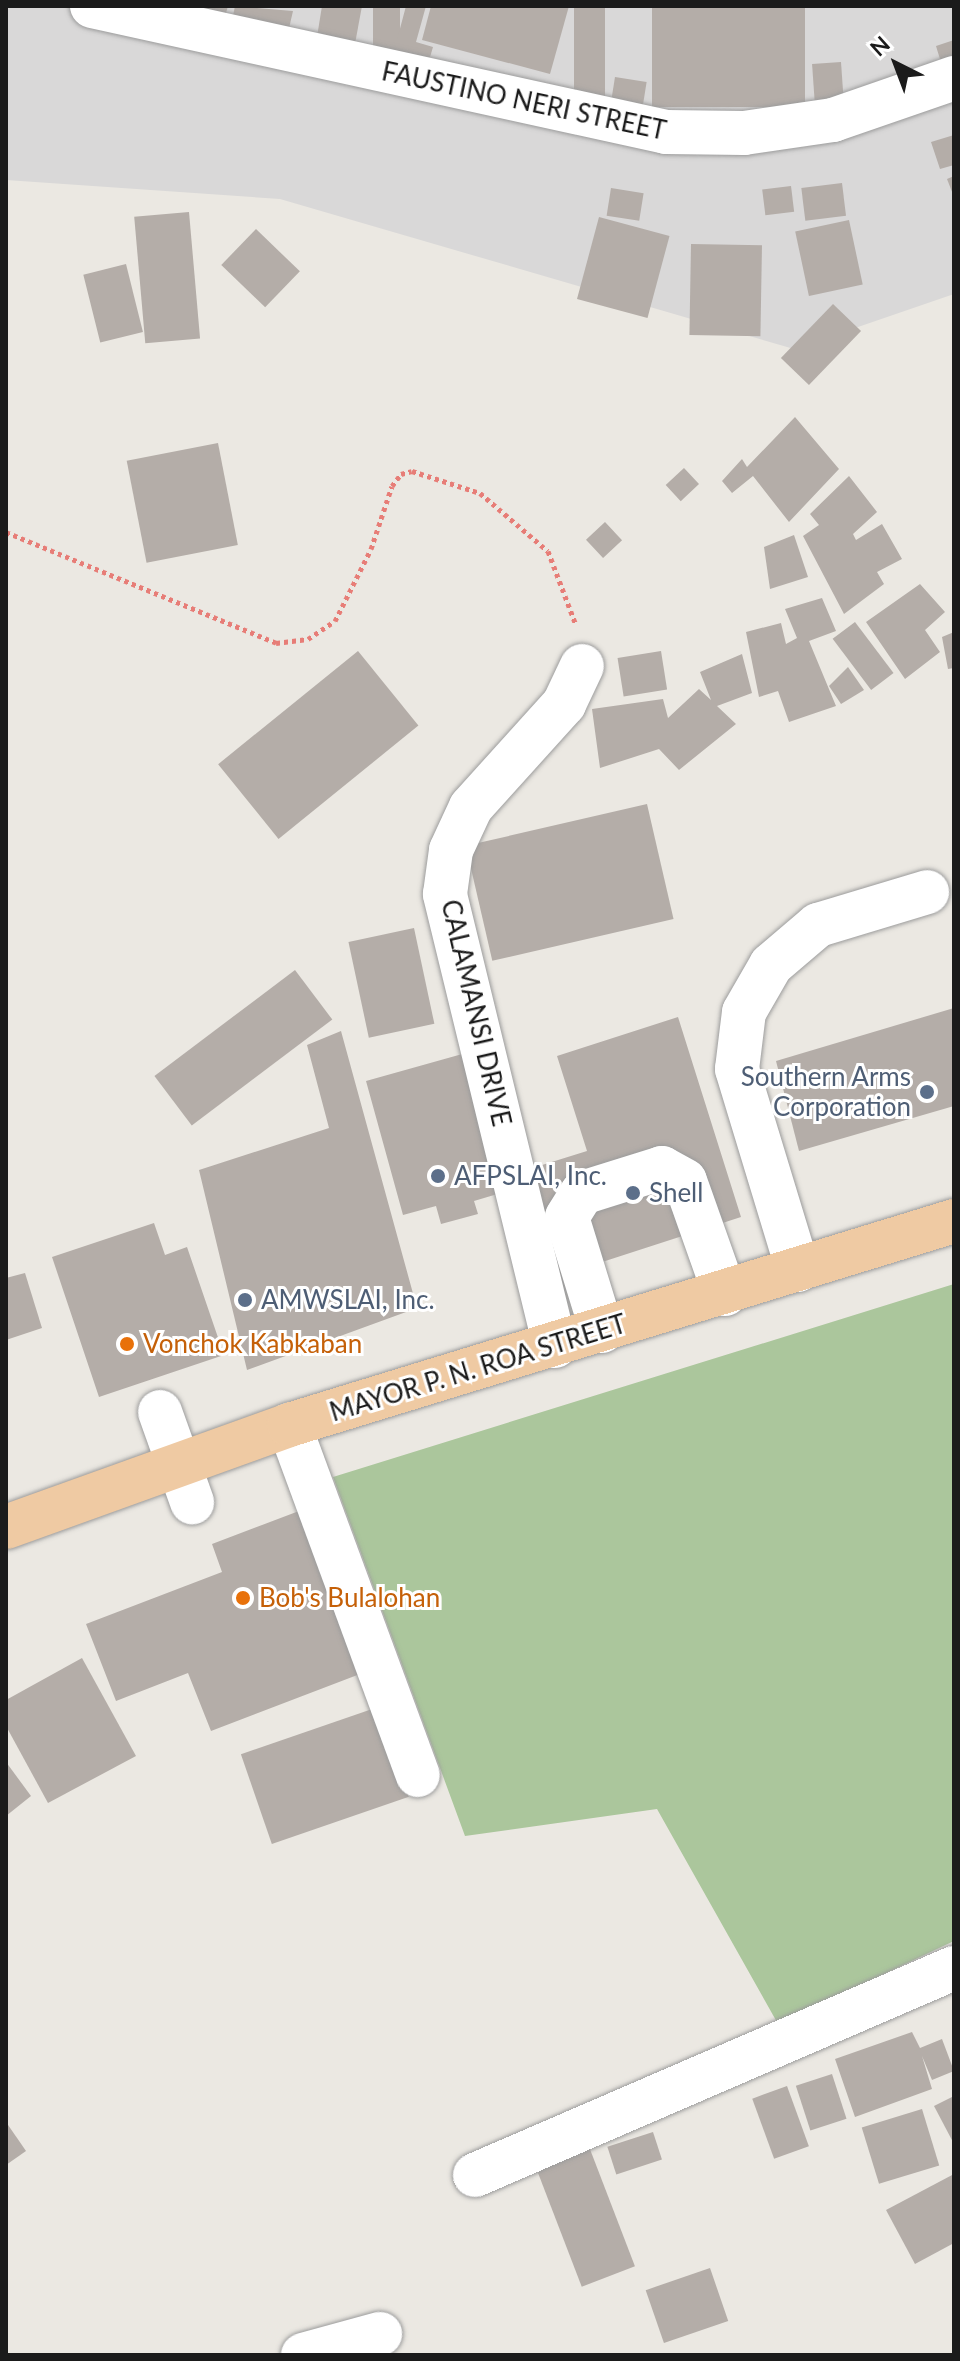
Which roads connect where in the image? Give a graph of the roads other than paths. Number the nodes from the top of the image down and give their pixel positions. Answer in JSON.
{"nodes":[{"id":1,"x":92,"y":6,"type":"edge"},
{"id":2,"x":954,"y":78,"type":"edge"},
{"id":3,"x":582,"y":666,"type":"road end"},
{"id":4,"x":927,"y":892,"type":"dead end"},
{"id":5,"x":954,"y":1221,"type":"edge"},
{"id":6,"x":798,"y":1270,"type":"junction"},
{"id":7,"x":725,"y":1294,"type":"junction"},
{"id":8,"x":602,"y":1331,"type":"junction"},
{"id":9,"x":555,"y":1346,"type":"junction"},
{"id":10,"x":160,"y":1412,"type":"dead end"},
{"id":11,"x":289,"y":1425,"type":"junction"},
{"id":12,"x":178,"y":1462,"type":"junction"},
{"id":13,"x":192,"y":1502,"type":"dead end"},
{"id":14,"x":13,"y":1531,"type":"edge"},
{"id":15,"x":418,"y":1775,"type":"dead end"},
{"id":16,"x":954,"y":1968,"type":"edge"},
{"id":17,"x":475,"y":2175,"type":"dead end"},
{"id":18,"x":380,"y":2334,"type":"dead end"},
{"id":19,"x":303,"y":2355,"type":"edge"}],
"edges":[{"from":1,"to":2,"type":"street","name":"FAUSTINO NERI STREET"},
{"from":3,"to":9,"type":"street","name":"CALAMANSI DRIVE"},
{"from":4,"to":6,"type":"street"},
{"from":5,"to":6,"type":"main road","name":"MAYOR P. N. ROA STREET"},
{"from":6,"to":7,"type":"main road","name":"MAYOR P. N. ROA STREET"},
{"from":7,"to":8,"type":"main road","name":"MAYOR P. N. ROA STREET"},
{"from":7,"to":8,"type":"street"},
{"from":8,"to":9,"type":"main road","name":"MAYOR P. N. ROA STREET"},
{"from":9,"to":11,"type":"main road","name":"MAYOR P. N. ROA STREET"},
{"from":10,"to":12,"type":"street"},
{"from":11,"to":12,"type":"main road","name":"MAYOR P. N. ROA STREET"},
{"from":11,"to":15,"type":"street"},
{"from":12,"to":13,"type":"street"},
{"from":12,"to":14,"type":"main road","name":"MAYOR P. N. ROA STREET"},
{"from":16,"to":17,"type":"street"},
{"from":18,"to":19,"type":"street"}]}
